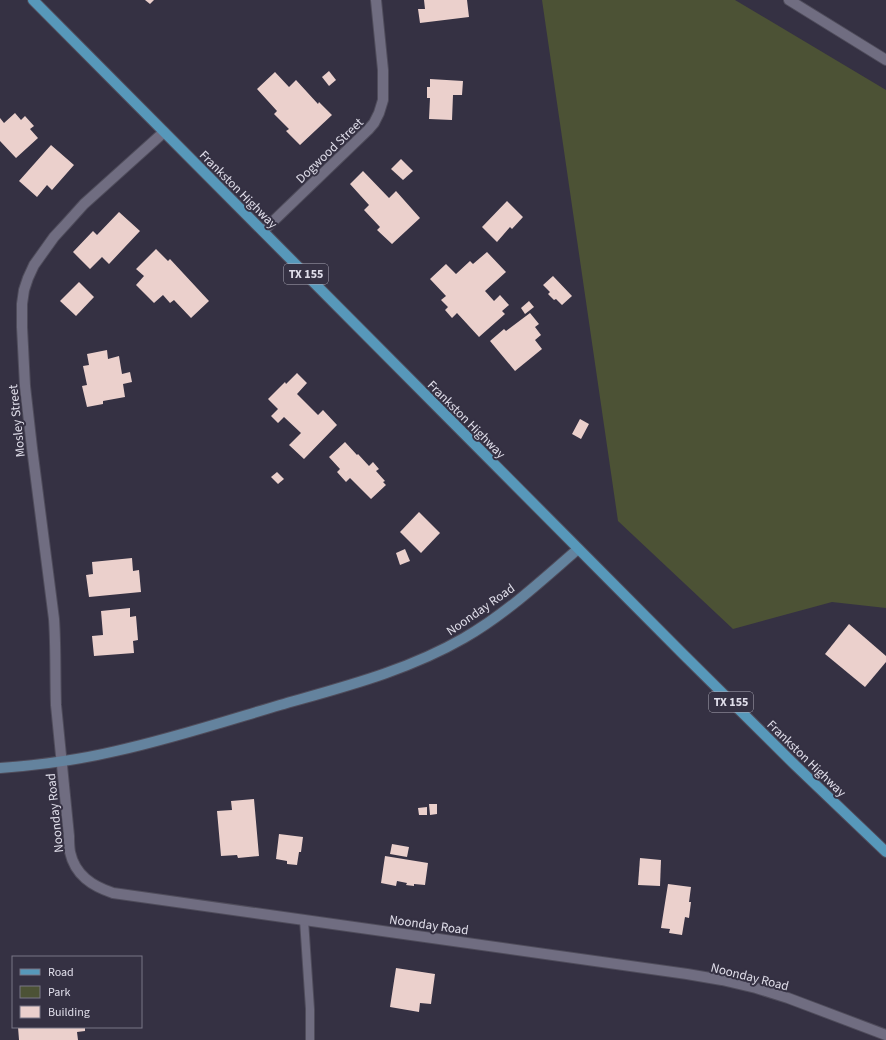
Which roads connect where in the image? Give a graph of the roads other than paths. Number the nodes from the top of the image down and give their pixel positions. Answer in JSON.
{"nodes":[{"id":1,"x":33,"y":0,"type":"edge"},
{"id":2,"x":376,"y":0,"type":"edge"},
{"id":3,"x":789,"y":0,"type":"edge"},
{"id":4,"x":886,"y":60,"type":"edge"},
{"id":5,"x":164,"y":132,"type":"junction"},
{"id":6,"x":263,"y":231,"type":"junction"},
{"id":7,"x":578,"y":549,"type":"junction"},
{"id":8,"x":62,"y":761,"type":"junction"},
{"id":9,"x":0,"y":768,"type":"edge"},
{"id":10,"x":886,"y":852,"type":"edge"},
{"id":11,"x":304,"y":920,"type":"junction"},
{"id":12,"x":886,"y":1035,"type":"edge"},
{"id":13,"x":310,"y":1040,"type":"edge"}],
"edges":[{"from":1,"to":5,"type":"main road","name":"Frankston Highway","number":"TX 155"},
{"from":2,"to":6,"type":"street","name":"Dogwood Street"},
{"from":3,"to":4,"type":"street"},
{"from":5,"to":6,"type":"main road","name":"Frankston Highway","number":"TX 155"},
{"from":5,"to":8,"type":"street","name":"Mosley Street"},
{"from":6,"to":7,"type":"main road","name":"Frankston Highway","number":"TX 155"},
{"from":7,"to":8,"type":"street","name":"Noonday Road"},
{"from":7,"to":10,"type":"main road","name":"Frankston Highway","number":"TX 155"},
{"from":8,"to":9,"type":"street","name":"Noonday Road"},
{"from":8,"to":11,"type":"street","name":"Noonday Road"},
{"from":11,"to":12,"type":"street","name":"Noonday Road"},
{"from":11,"to":13,"type":"lane"}]}
